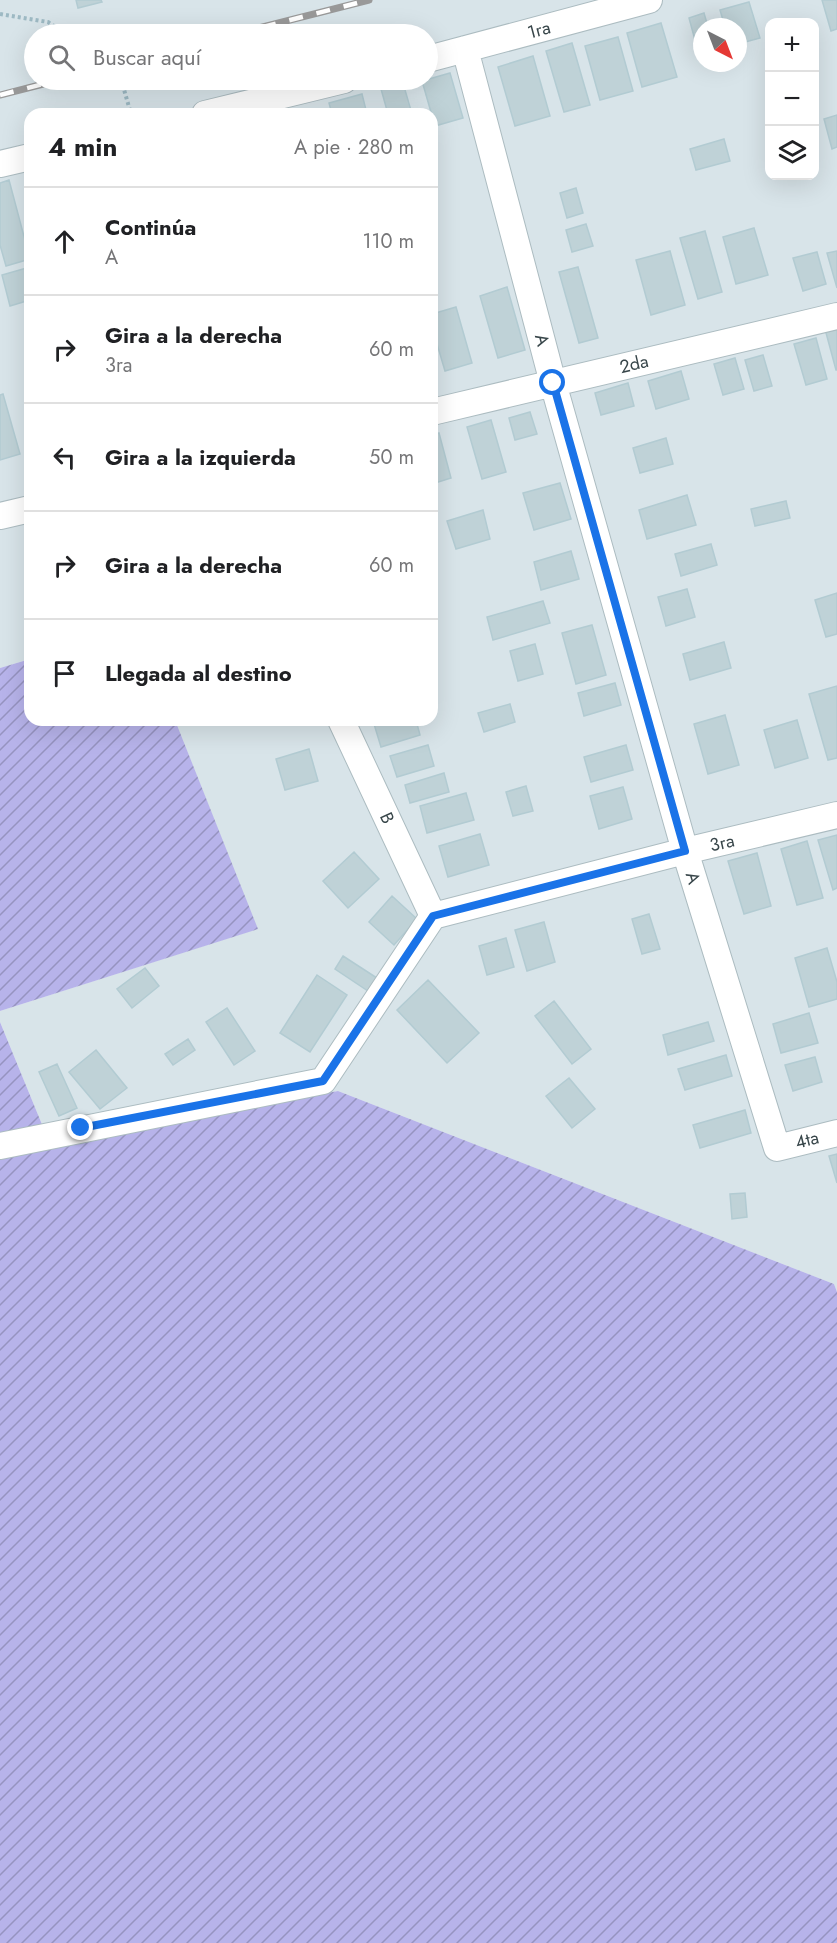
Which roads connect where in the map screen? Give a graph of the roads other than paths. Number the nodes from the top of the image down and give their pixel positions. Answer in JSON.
{"nodes":[{"id":1,"x":649,"y":0,"type":"edge"},
{"id":2,"x":465,"y":50,"type":"junction"},
{"id":3,"x":438,"y":57,"type":"edge"},
{"id":4,"x":303,"y":90,"type":"edge"},
{"id":5,"x":230,"y":108,"type":"edge"},
{"id":6,"x":24,"y":159,"type":"edge"},
{"id":7,"x":0,"y":165,"type":"edge"},
{"id":8,"x":837,"y":316,"type":"edge"},
{"id":9,"x":553,"y":383,"type":"junction"},
{"id":10,"x":438,"y":411,"type":"edge"},
{"id":11,"x":24,"y":510,"type":"edge"},
{"id":12,"x":0,"y":516,"type":"edge"},
{"id":13,"x":344,"y":726,"type":"edge"},
{"id":14,"x":837,"y":816,"type":"edge"},
{"id":15,"x":685,"y":851,"type":"junction"},
{"id":16,"x":433,"y":916,"type":"junction"},
{"id":17,"x":837,"y":1133,"type":"edge"},
{"id":18,"x":0,"y":1146,"type":"edge"},
{"id":19,"x":777,"y":1148,"type":"joint"}],
"edges":[{"from":1,"to":2,"type":"street","name":"1ra"},
{"from":2,"to":3,"type":"street","name":"1ra"},
{"from":2,"to":9,"type":"street","name":"A"},
{"from":4,"to":5,"type":"street"},
{"from":6,"to":7,"type":"street"},
{"from":8,"to":9,"type":"street","name":"2da"},
{"from":9,"to":10,"type":"street","name":"2da"},
{"from":9,"to":15,"type":"street","name":"A"},
{"from":11,"to":12,"type":"street"},
{"from":13,"to":16,"type":"street","name":"B"},
{"from":14,"to":15,"type":"street","name":"3ra"},
{"from":15,"to":16,"type":"street","name":"3ra"},
{"from":15,"to":19,"type":"street","name":"A"},
{"from":16,"to":18,"type":"street"},
{"from":17,"to":19,"type":"street","name":"4ta"}]}
